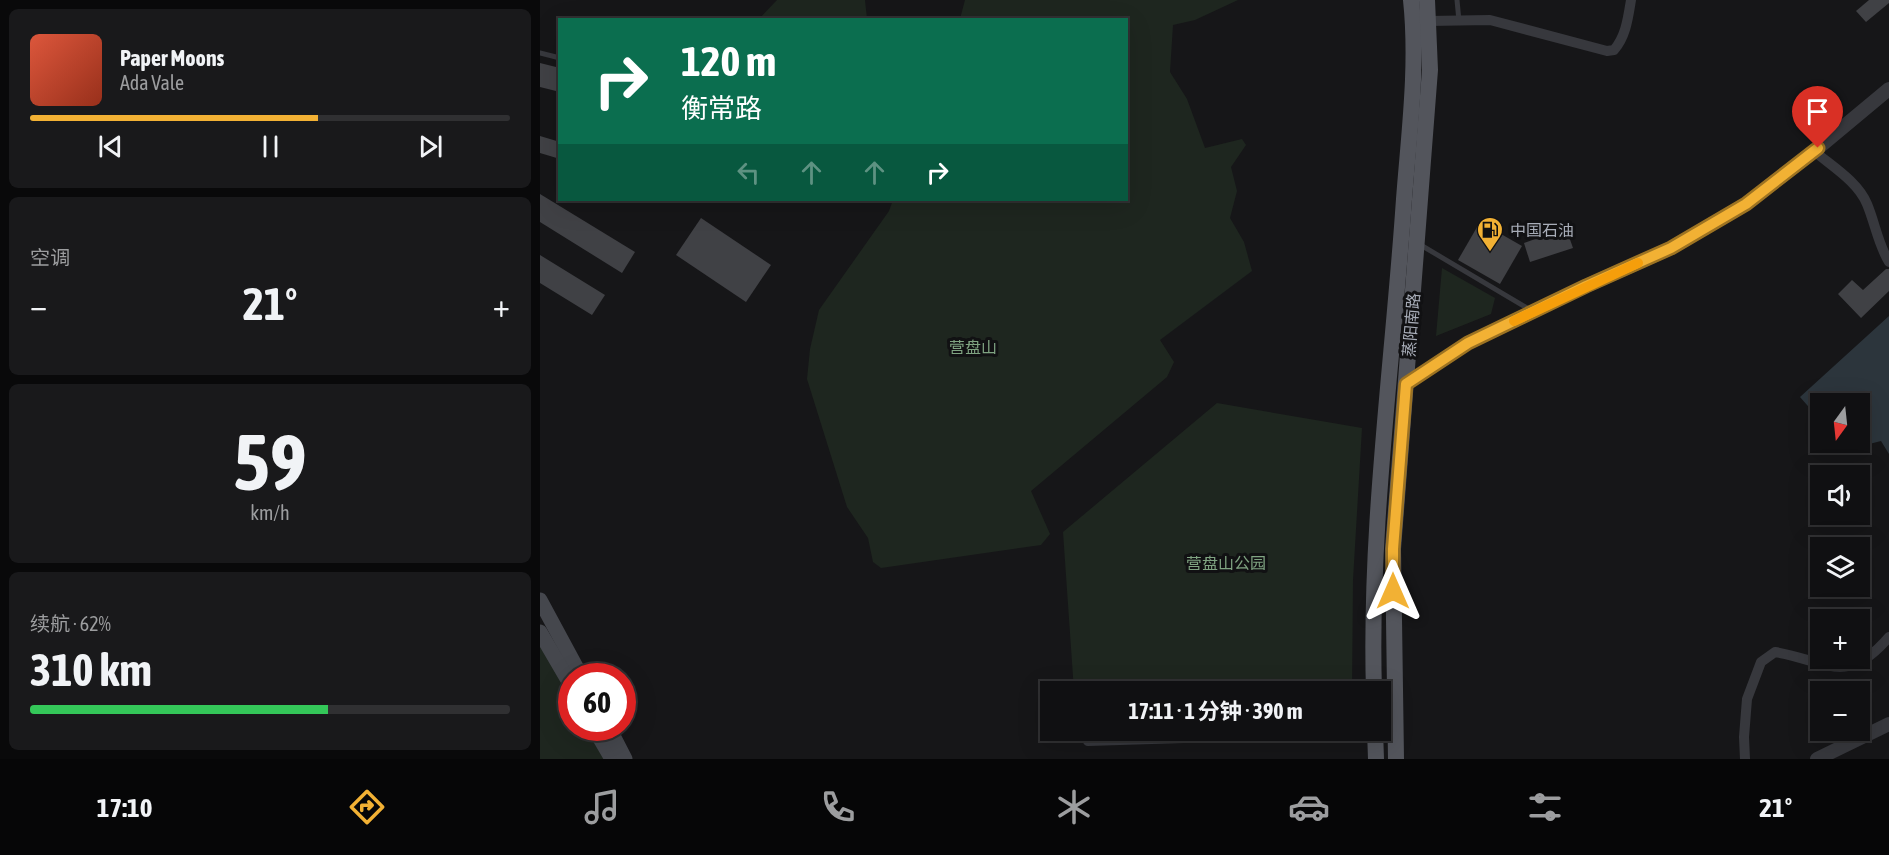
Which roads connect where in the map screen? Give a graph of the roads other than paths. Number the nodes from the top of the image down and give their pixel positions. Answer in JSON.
{"nodes":[{"id":1,"x":1411,"y":0,"type":"edge"},
{"id":2,"x":1426,"y":0,"type":"edge"},
{"id":3,"x":1457,"y":0,"type":"edge"},
{"id":4,"x":1631,"y":0,"type":"edge"},
{"id":5,"x":1428,"y":21,"type":"junction"},
{"id":6,"x":1459,"y":21,"type":"junction"},
{"id":7,"x":540,"y":53,"type":"edge"},
{"id":8,"x":558,"y":58,"type":"edge"},
{"id":9,"x":1889,"y":88,"type":"edge"},
{"id":10,"x":1814,"y":151,"type":"junction"},
{"id":11,"x":1418,"y":243,"type":"junction"},
{"id":12,"x":1889,"y":262,"type":"edge"},
{"id":13,"x":1534,"y":312,"type":"junction"},
{"id":14,"x":1406,"y":384,"type":"junction"},
{"id":15,"x":540,"y":600,"type":"edge"},
{"id":16,"x":540,"y":632,"type":"edge"},
{"id":17,"x":1889,"y":637,"type":"edge"},
{"id":18,"x":558,"y":663,"type":"edge"},
{"id":19,"x":574,"y":663,"type":"edge"},
{"id":20,"x":1374,"y":681,"type":"edge"},
{"id":21,"x":1889,"y":724,"type":"edge"},
{"id":22,"x":602,"y":741,"type":"edge"},
{"id":23,"x":616,"y":741,"type":"edge"},
{"id":24,"x":1375,"y":741,"type":"edge"},
{"id":25,"x":612,"y":759,"type":"edge"},
{"id":26,"x":626,"y":759,"type":"edge"},
{"id":27,"x":1376,"y":759,"type":"edge"},
{"id":28,"x":1396,"y":759,"type":"edge"},
{"id":29,"x":1745,"y":759,"type":"edge"},
{"id":30,"x":1817,"y":759,"type":"edge"}],
"edges":[{"from":1,"to":20,"type":"main road","name":"蒸阳南路"},
{"from":2,"to":5,"type":"main road","name":"蒸阳南路"},
{"from":3,"to":6,"type":"lane"},
{"from":4,"to":6,"type":"street"},
{"from":5,"to":6,"type":"street"},
{"from":5,"to":11,"type":"main road","name":"蒸阳南路"},
{"from":7,"to":8,"type":"lane"},
{"from":9,"to":10,"type":"street"},
{"from":10,"to":12,"type":"street"},
{"from":10,"to":13,"type":"street"},
{"from":11,"to":13,"type":"lane"},
{"from":11,"to":14,"type":"main road","name":"蒸阳南路"},
{"from":13,"to":14,"type":"street"},
{"from":14,"to":28,"type":"main road","name":"蒸阳南路"},
{"from":15,"to":19,"type":"main road"},
{"from":16,"to":18,"type":"main road"},
{"from":17,"to":29,"type":"street"},
{"from":21,"to":30,"type":"street"},
{"from":22,"to":25,"type":"main road"},
{"from":23,"to":26,"type":"main road"},
{"from":24,"to":27,"type":"main road"}]}
